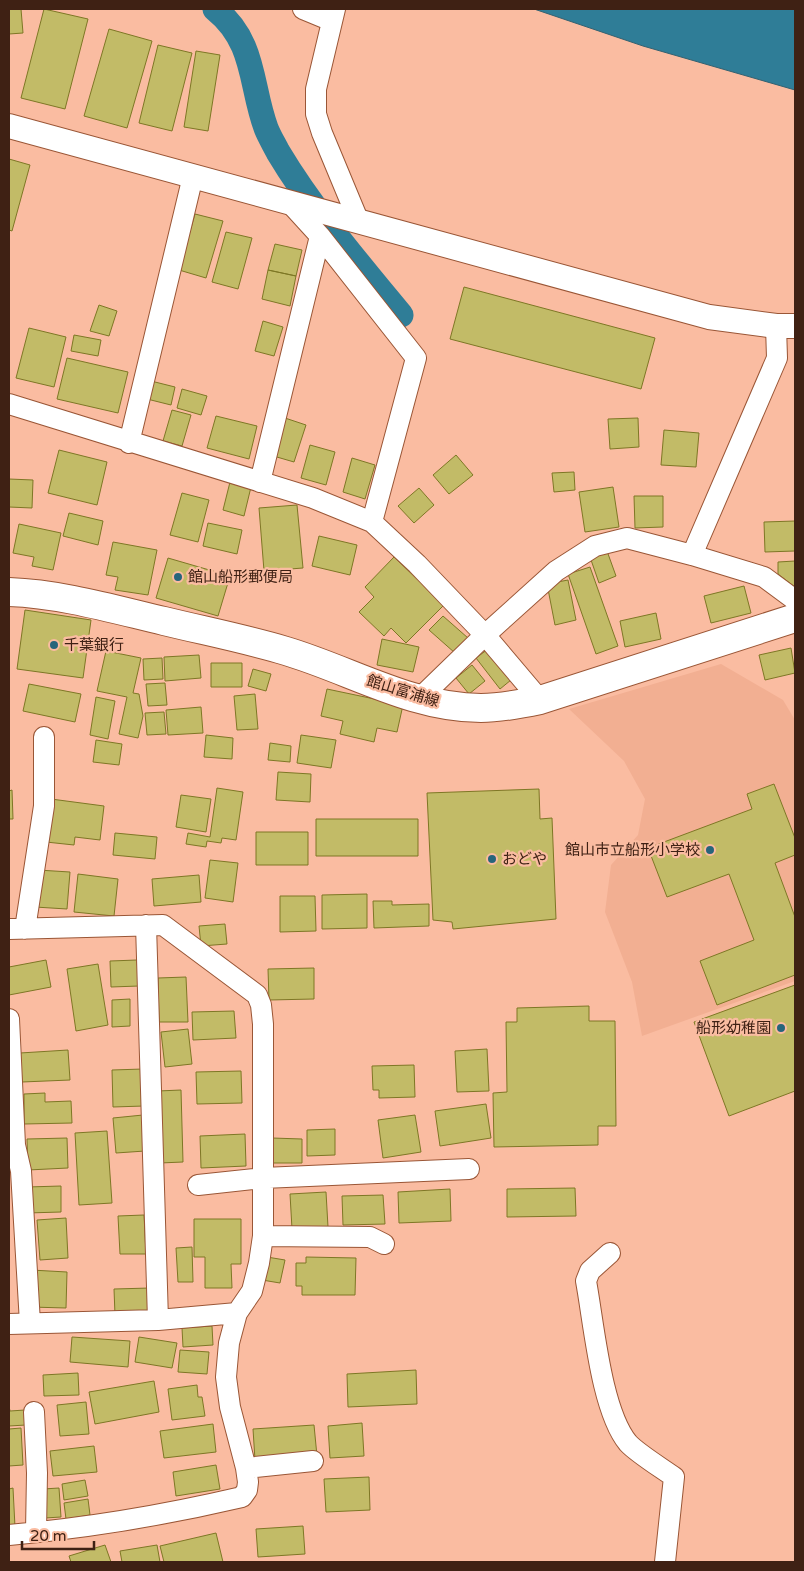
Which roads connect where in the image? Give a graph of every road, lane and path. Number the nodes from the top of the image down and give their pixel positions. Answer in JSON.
{"nodes":[{"id":1,"x":303,"y":9,"type":"edge"},
{"id":2,"x":334,"y":15,"type":"edge"},
{"id":3,"x":9,"y":126,"type":"edge"},
{"id":4,"x":194,"y":176,"type":"junction"},
{"id":5,"x":293,"y":204,"type":"junction"},
{"id":6,"x":353,"y":220,"type":"junction"},
{"id":7,"x":320,"y":236,"type":"junction"},
{"id":8,"x":786,"y":326,"type":"edge"},
{"id":9,"x":9,"y":404,"type":"edge"},
{"id":10,"x":129,"y":443,"type":"junction"},
{"id":11,"x":260,"y":482,"type":"junction"},
{"id":12,"x":372,"y":522,"type":"junction"},
{"id":13,"x":692,"y":555,"type":"junction"},
{"id":14,"x":9,"y":592,"type":"edge"},
{"id":15,"x":795,"y":600,"type":"edge"},
{"id":16,"x":795,"y":618,"type":"edge"},
{"id":17,"x":486,"y":635,"type":"junction"},
{"id":18,"x":419,"y":699,"type":"junction"},
{"id":19,"x":540,"y":700,"type":"junction"},
{"id":20,"x":44,"y":737,"type":"dead end"},
{"id":21,"x":146,"y":925,"type":"junction"},
{"id":22,"x":17,"y":929,"type":"edge"},
{"id":23,"x":9,"y":1019,"type":"edge"},
{"id":24,"x":469,"y":1169,"type":"dead end"},
{"id":25,"x":263,"y":1178,"type":"junction"},
{"id":26,"x":198,"y":1185,"type":"dead end"},
{"id":27,"x":263,"y":1236,"type":"junction"},
{"id":28,"x":384,"y":1244,"type":"dead end"},
{"id":29,"x":610,"y":1254,"type":"dead end"},
{"id":30,"x":238,"y":1313,"type":"junction"},
{"id":31,"x":158,"y":1320,"type":"junction"},
{"id":32,"x":30,"y":1323,"type":"junction"},
{"id":33,"x":9,"y":1324,"type":"edge"},
{"id":34,"x":34,"y":1412,"type":"dead end"},
{"id":35,"x":313,"y":1461,"type":"dead end"},
{"id":36,"x":246,"y":1468,"type":"junction"},
{"id":37,"x":36,"y":1532,"type":"junction"},
{"id":38,"x":9,"y":1535,"type":"edge"},
{"id":39,"x":665,"y":1562,"type":"edge"}],
"edges":[{"from":1,"to":2,"type":"street"},
{"from":2,"to":6,"type":"street"},
{"from":3,"to":4,"type":"street"},
{"from":4,"to":5,"type":"street"},
{"from":4,"to":10,"type":"street"},
{"from":5,"to":6,"type":"street"},
{"from":5,"to":7,"type":"street"},
{"from":6,"to":8,"type":"street"},
{"from":7,"to":11,"type":"street"},
{"from":7,"to":12,"type":"street"},
{"from":8,"to":13,"type":"street"},
{"from":9,"to":10,"type":"street"},
{"from":10,"to":11,"type":"street"},
{"from":11,"to":12,"type":"street"},
{"from":12,"to":17,"type":"street"},
{"from":13,"to":15,"type":"street"},
{"from":13,"to":17,"type":"street"},
{"from":14,"to":18,"type":"main road","name":"館山富浦線"},
{"from":16,"to":19,"type":"main road","name":"館山富浦線"},
{"from":17,"to":18,"type":"street"},
{"from":17,"to":19,"type":"street"},
{"from":18,"to":19,"type":"main road","name":"館山富浦線"},
{"from":20,"to":22,"type":"street"},
{"from":21,"to":22,"type":"street"},
{"from":21,"to":25,"type":"street"},
{"from":21,"to":31,"type":"street"},
{"from":23,"to":32,"type":"street"},
{"from":24,"to":25,"type":"street"},
{"from":25,"to":26,"type":"street"},
{"from":25,"to":27,"type":"street"},
{"from":27,"to":28,"type":"street"},
{"from":27,"to":30,"type":"street"},
{"from":29,"to":39,"type":"street"},
{"from":30,"to":31,"type":"street"},
{"from":30,"to":36,"type":"street"},
{"from":31,"to":32,"type":"street"},
{"from":32,"to":33,"type":"street"},
{"from":34,"to":37,"type":"street"},
{"from":35,"to":36,"type":"street"},
{"from":36,"to":37,"type":"street"},
{"from":37,"to":38,"type":"street"}]}
